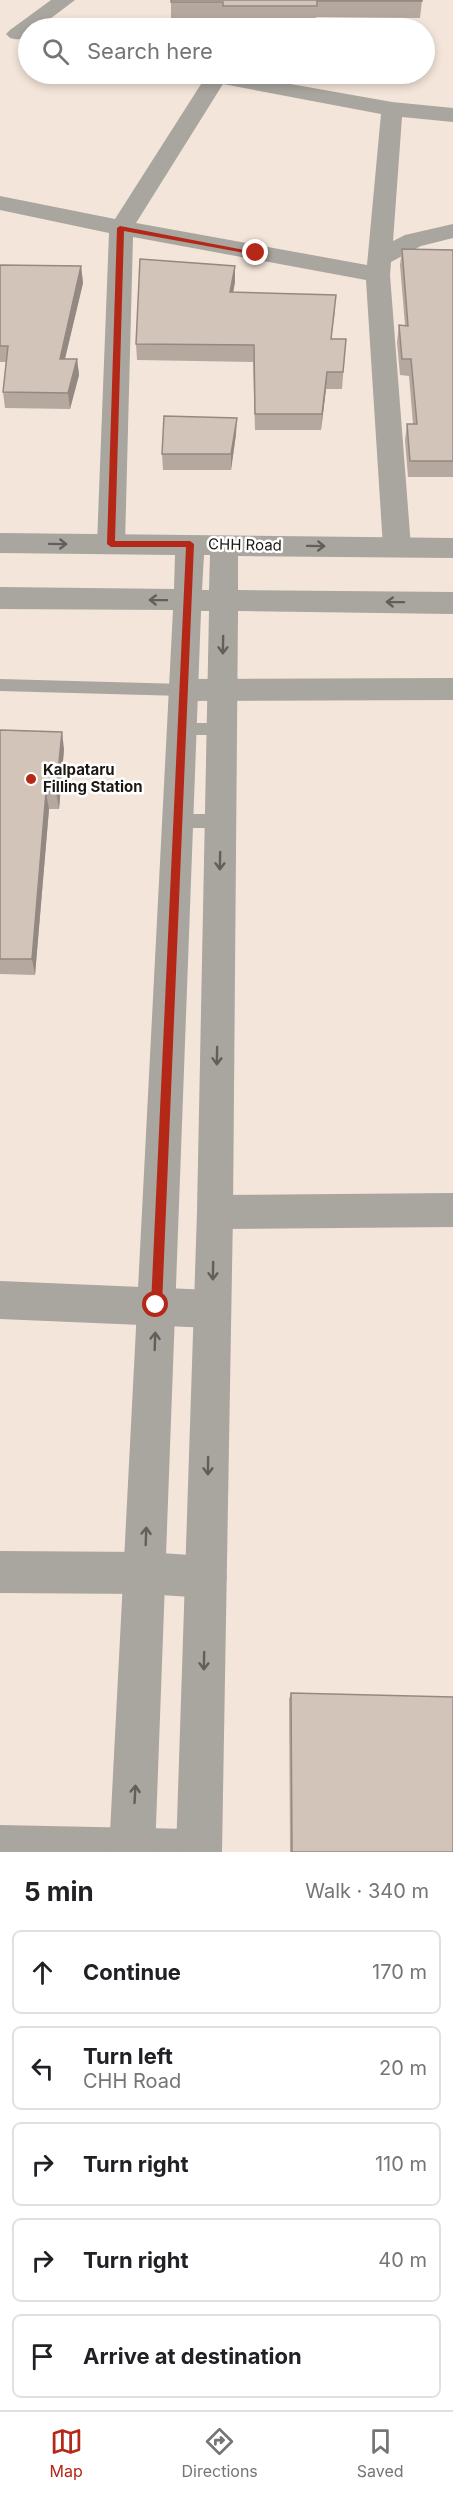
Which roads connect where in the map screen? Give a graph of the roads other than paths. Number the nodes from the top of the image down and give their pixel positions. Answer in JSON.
{"nodes":[{"id":1,"x":64,"y":0,"type":"edge"},
{"id":2,"x":38,"y":18,"type":"edge"},
{"id":3,"x":204,"y":84,"type":"edge"},
{"id":4,"x":257,"y":84,"type":"edge"},
{"id":5,"x":392,"y":109,"type":"junction"},
{"id":6,"x":453,"y":115,"type":"edge"},
{"id":7,"x":0,"y":203,"type":"edge"},
{"id":8,"x":120,"y":228,"type":"junction"},
{"id":9,"x":453,"y":231,"type":"edge"},
{"id":10,"x":380,"y":267,"type":"junction"},
{"id":11,"x":0,"y":543,"type":"edge"},
{"id":12,"x":111,"y":544,"type":"junction"},
{"id":13,"x":207,"y":544,"type":"junction"},
{"id":14,"x":397,"y":547,"type":"junction"},
{"id":15,"x":453,"y":548,"type":"edge"},
{"id":16,"x":0,"y":598,"type":"edge"},
{"id":17,"x":187,"y":600,"type":"junction"},
{"id":18,"x":224,"y":600,"type":"junction"},
{"id":19,"x":453,"y":603,"type":"edge"},
{"id":20,"x":0,"y":685,"type":"edge"},
{"id":21,"x":222,"y":688,"type":"junction"},
{"id":22,"x":453,"y":689,"type":"edge"},
{"id":23,"x":183,"y":690,"type":"junction"},
{"id":24,"x":182,"y":729,"type":"junction"},
{"id":25,"x":222,"y":729,"type":"junction"},
{"id":26,"x":177,"y":820,"type":"junction"},
{"id":27,"x":220,"y":821,"type":"junction"},
{"id":28,"x":453,"y":1210,"type":"edge"},
{"id":29,"x":215,"y":1212,"type":"junction"},
{"id":30,"x":0,"y":1300,"type":"edge"},
{"id":31,"x":156,"y":1305,"type":"junction"},
{"id":32,"x":213,"y":1310,"type":"junction"},
{"id":33,"x":0,"y":1572,"type":"edge"},
{"id":34,"x":145,"y":1574,"type":"junction"},
{"id":35,"x":206,"y":1577,"type":"junction"},
{"id":36,"x":0,"y":1848,"type":"edge"},
{"id":37,"x":132,"y":1851,"type":"edge"},
{"id":38,"x":190,"y":1852,"type":"edge"},
{"id":39,"x":199,"y":1852,"type":"edge"}],
"edges":[{"from":1,"to":2,"type":"street"},
{"from":3,"to":8,"type":"street"},
{"from":4,"to":5,"type":"street"},
{"from":5,"to":6,"type":"street"},
{"from":5,"to":10,"type":"street"},
{"from":7,"to":8,"type":"street"},
{"from":8,"to":10,"type":"street"},
{"from":8,"to":12,"type":"street"},
{"from":9,"to":10,"type":"street"},
{"from":10,"to":14,"type":"street"},
{"from":11,"to":12,"type":"street","name":"CHH Road","one_way":true},
{"from":12,"to":13,"type":"street","name":"CHH Road"},
{"from":13,"to":14,"type":"street","name":"CHH Road","one_way":true},
{"from":13,"to":17,"type":"street"},
{"from":13,"to":18,"type":"street"},
{"from":14,"to":15,"type":"street","name":"CHH Road"},
{"from":17,"to":16,"type":"street","one_way":true},
{"from":17,"to":18,"type":"street"},
{"from":17,"to":23,"type":"street"},
{"from":19,"to":18,"type":"street","one_way":true},
{"from":18,"to":21,"type":"street","one_way":true},
{"from":20,"to":23,"type":"lane"},
{"from":21,"to":22,"type":"street"},
{"from":21,"to":23,"type":"street"},
{"from":21,"to":25,"type":"street"},
{"from":23,"to":24,"type":"street"},
{"from":24,"to":25,"type":"lane"},
{"from":24,"to":26,"type":"street"},
{"from":25,"to":27,"type":"street"},
{"from":26,"to":27,"type":"lane"},
{"from":26,"to":31,"type":"street"},
{"from":27,"to":29,"type":"street","one_way":true},
{"from":28,"to":29,"type":"street"},
{"from":29,"to":32,"type":"street","one_way":true},
{"from":30,"to":31,"type":"street"},
{"from":31,"to":32,"type":"street"},
{"from":34,"to":31,"type":"street","one_way":true},
{"from":32,"to":35,"type":"street","one_way":true},
{"from":33,"to":34,"type":"street"},
{"from":34,"to":35,"type":"street"},
{"from":37,"to":34,"type":"street","one_way":true},
{"from":35,"to":39,"type":"street","one_way":true},
{"from":36,"to":37,"type":"street"},
{"from":37,"to":38,"type":"street"}]}
